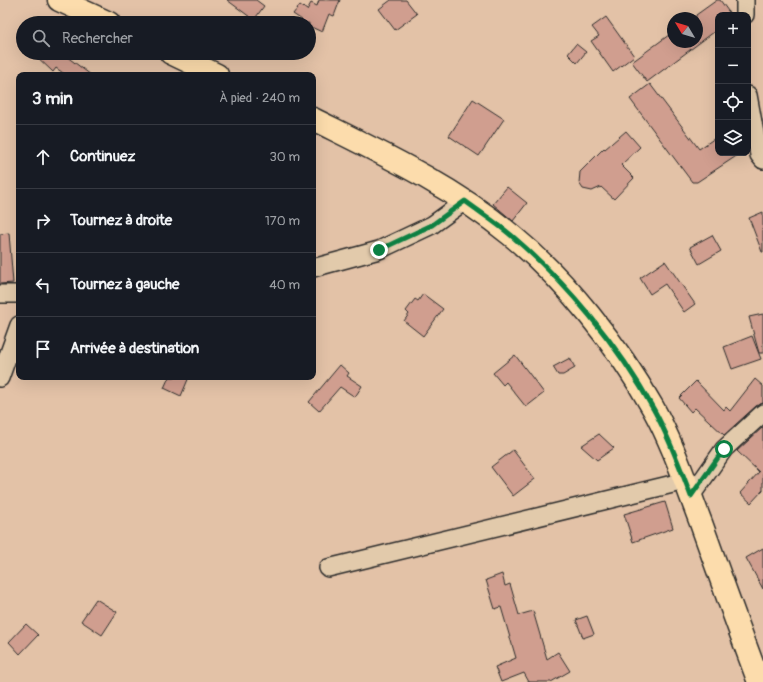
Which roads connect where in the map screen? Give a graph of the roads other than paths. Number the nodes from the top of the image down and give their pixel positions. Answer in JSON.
{"nodes":[{"id":1,"x":60,"y":0,"type":"edge"},
{"id":2,"x":745,"y":0,"type":"edge"},
{"id":3,"x":745,"y":12,"type":"edge"},
{"id":4,"x":94,"y":16,"type":"edge"},
{"id":5,"x":186,"y":60,"type":"edge"},
{"id":6,"x":211,"y":72,"type":"edge"},
{"id":7,"x":751,"y":111,"type":"edge"},
{"id":8,"x":316,"y":121,"type":"edge"},
{"id":9,"x":763,"y":160,"type":"edge"},
{"id":10,"x":465,"y":201,"type":"junction"},
{"id":11,"x":316,"y":267,"type":"edge"},
{"id":12,"x":0,"y":294,"type":"edge"},
{"id":13,"x":16,"y":294,"type":"edge"},
{"id":14,"x":16,"y":333,"type":"edge"},
{"id":15,"x":0,"y":378,"type":"edge"},
{"id":16,"x":763,"y":413,"type":"edge"},
{"id":17,"x":688,"y":489,"type":"junction"},
{"id":18,"x":328,"y":568,"type":"dead end"},
{"id":19,"x":759,"y":682,"type":"edge"}],
"edges":[{"from":1,"to":4,"type":"main road"},
{"from":2,"to":3,"type":"street"},
{"from":5,"to":6,"type":"main road"},
{"from":7,"to":9,"type":"street"},
{"from":8,"to":10,"type":"main road"},
{"from":10,"to":11,"type":"street"},
{"from":10,"to":17,"type":"main road"},
{"from":12,"to":13,"type":"street"},
{"from":14,"to":15,"type":"street"},
{"from":16,"to":17,"type":"street"},
{"from":17,"to":18,"type":"street"},
{"from":17,"to":19,"type":"main road"}]}
